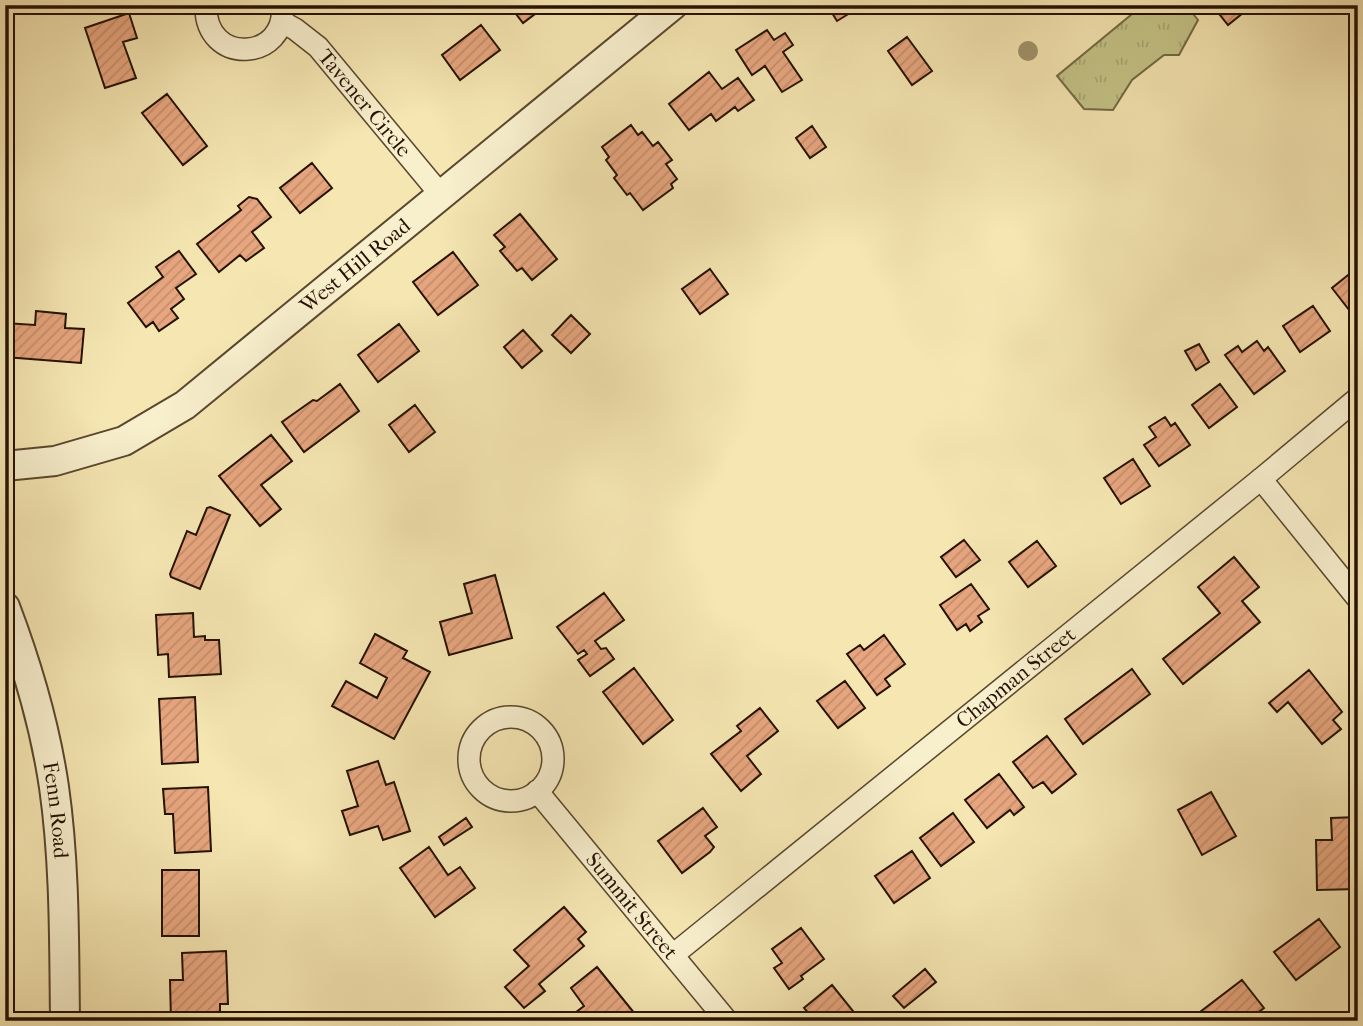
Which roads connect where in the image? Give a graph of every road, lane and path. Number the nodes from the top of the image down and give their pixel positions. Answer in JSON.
{"nodes":[{"id":1,"x":206,"y":5,"type":"edge"},
{"id":2,"x":673,"y":5,"type":"edge"},
{"id":3,"x":282,"y":13,"type":"edge"},
{"id":4,"x":441,"y":195,"type":"junction"},
{"id":5,"x":1358,"y":398,"type":"edge"},
{"id":6,"x":5,"y":466,"type":"edge"},
{"id":7,"x":1261,"y":480,"type":"junction"},
{"id":8,"x":1358,"y":599,"type":"edge"},
{"id":9,"x":5,"y":607,"type":"edge"},
{"id":10,"x":537,"y":791,"type":"dead end"},
{"id":11,"x":673,"y":955,"type":"junction"},
{"id":12,"x":65,"y":1021,"type":"edge"},
{"id":13,"x":727,"y":1021,"type":"edge"}],
"edges":[{"from":1,"to":3,"type":"street","name":"Tavener Circle"},
{"from":2,"to":4,"type":"street","name":"West Hill Road"},
{"from":3,"to":4,"type":"street","name":"Tavener Circle"},
{"from":4,"to":6,"type":"street","name":"West Hill Road"},
{"from":5,"to":7,"type":"street","name":"Chapman Street"},
{"from":7,"to":8,"type":"street"},
{"from":7,"to":11,"type":"street","name":"Chapman Street"},
{"from":9,"to":12,"type":"street","name":"Fenn Road"},
{"from":10,"to":11,"type":"street","name":"Summit Street"},
{"from":11,"to":13,"type":"street","name":"Summit Street"}]}
